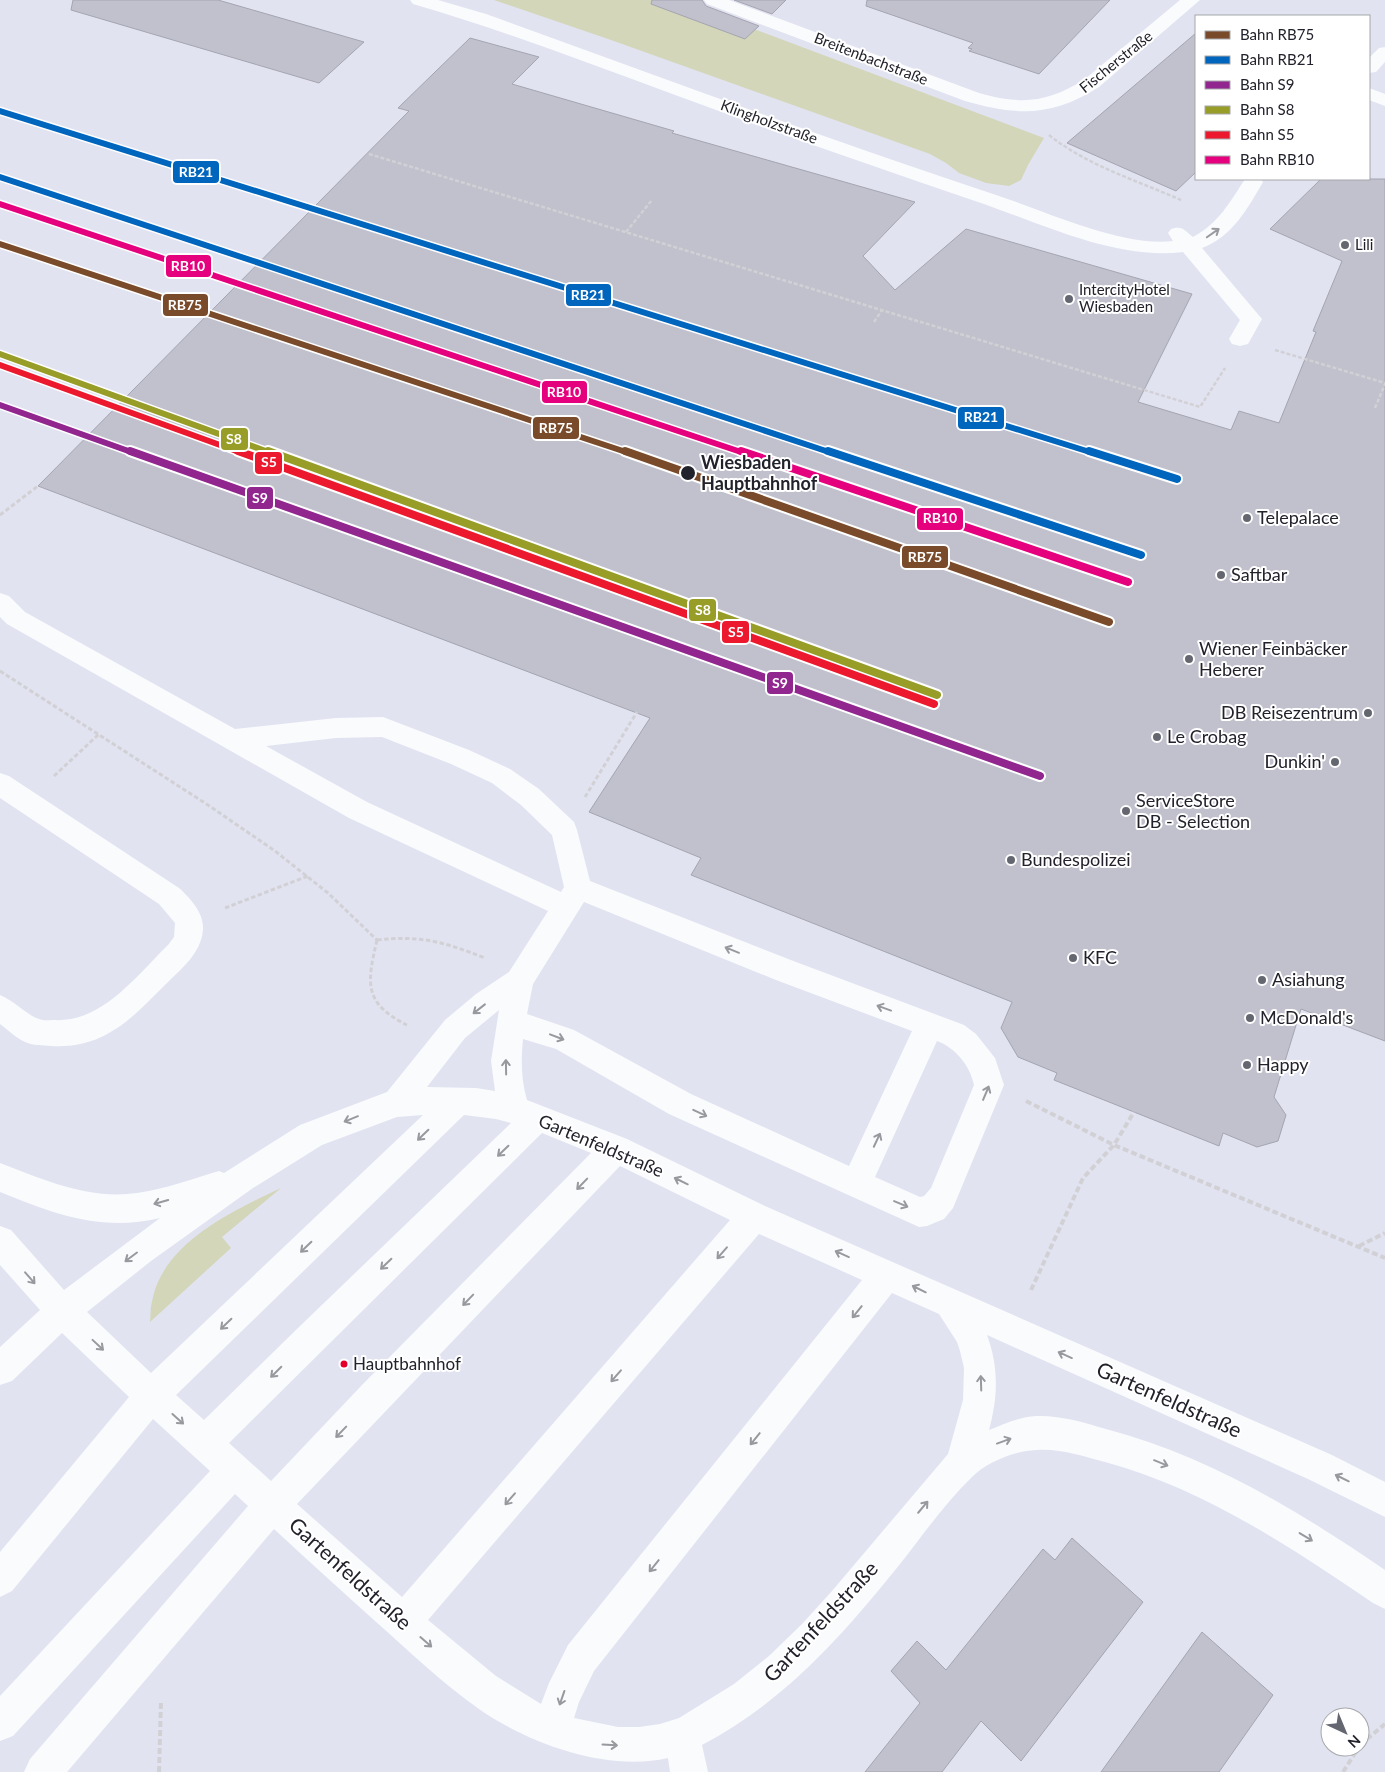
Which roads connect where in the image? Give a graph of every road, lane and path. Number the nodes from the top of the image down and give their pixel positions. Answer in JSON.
{"nodes":[{"id":1,"x":419,"y":0,"type":"edge"},
{"id":2,"x":713,"y":0,"type":"edge"},
{"id":3,"x":1191,"y":0,"type":"edge"},
{"id":4,"x":1385,"y":52,"type":"edge"},
{"id":5,"x":1370,"y":67,"type":"edge"},
{"id":6,"x":1370,"y":94,"type":"edge"},
{"id":7,"x":1385,"y":100,"type":"edge"},
{"id":8,"x":1032,"y":107,"type":"junction"},
{"id":9,"x":370,"y":154,"type":"dead end"},
{"id":10,"x":1255,"y":181,"type":"edge"},
{"id":11,"x":652,"y":200,"type":"dead end"},
{"id":12,"x":1183,"y":201,"type":"dead end"},
{"id":13,"x":626,"y":232,"type":"junction"},
{"id":14,"x":1183,"y":239,"type":"junction"},
{"id":15,"x":882,"y":310,"type":"junction"},
{"id":16,"x":874,"y":322,"type":"dead end"},
{"id":17,"x":1240,"y":339,"type":"junction"},
{"id":18,"x":1385,"y":383,"type":"edge"},
{"id":19,"x":1375,"y":408,"type":"dead end"},
{"id":20,"x":38,"y":486,"type":"dead end"},
{"id":21,"x":0,"y":515,"type":"edge"},
{"id":22,"x":0,"y":602,"type":"edge"},
{"id":23,"x":0,"y":671,"type":"edge"},
{"id":24,"x":637,"y":712,"type":"dead end"},
{"id":25,"x":99,"y":734,"type":"junction"},
{"id":26,"x":233,"y":739,"type":"junction"},
{"id":27,"x":0,"y":784,"type":"edge"},
{"id":28,"x":26,"y":802,"type":"junction"},
{"id":29,"x":564,"y":830,"type":"junction"},
{"id":30,"x":308,"y":876,"type":"junction"},
{"id":31,"x":572,"y":897,"type":"junction"},
{"id":32,"x":189,"y":923,"type":"junction"},
{"id":33,"x":377,"y":940,"type":"junction"},
{"id":34,"x":522,"y":975,"type":"junction"},
{"id":35,"x":0,"y":1008,"type":"edge"},
{"id":36,"x":511,"y":1022,"type":"junction"},
{"id":37,"x":405,"y":1024,"type":"dead end"},
{"id":38,"x":930,"y":1025,"type":"junction"},
{"id":39,"x":989,"y":1086,"type":"junction"},
{"id":40,"x":458,"y":1101,"type":"junction"},
{"id":41,"x":397,"y":1103,"type":"junction"},
{"id":42,"x":1134,"y":1112,"type":"dead end"},
{"id":43,"x":527,"y":1114,"type":"junction"},
{"id":44,"x":1114,"y":1145,"type":"junction"},
{"id":45,"x":616,"y":1149,"type":"junction"},
{"id":46,"x":0,"y":1177,"type":"edge"},
{"id":47,"x":242,"y":1178,"type":"junction"},
{"id":48,"x":856,"y":1184,"type":"junction"},
{"id":49,"x":754,"y":1216,"type":"junction"},
{"id":50,"x":1385,"y":1233,"type":"edge"},
{"id":51,"x":0,"y":1241,"type":"edge"},
{"id":52,"x":1358,"y":1246,"type":"junction"},
{"id":53,"x":1385,"y":1258,"type":"edge"},
{"id":54,"x":887,"y":1274,"type":"junction"},
{"id":55,"x":1031,"y":1290,"type":"dead end"},
{"id":56,"x":952,"y":1305,"type":"junction"},
{"id":57,"x":62,"y":1312,"type":"junction"},
{"id":58,"x":0,"y":1369,"type":"edge"},
{"id":59,"x":152,"y":1395,"type":"junction"},
{"id":60,"x":205,"y":1443,"type":"junction"},
{"id":61,"x":961,"y":1464,"type":"junction"},
{"id":62,"x":234,"y":1470,"type":"junction"},
{"id":63,"x":1385,"y":1500,"type":"edge"},
{"id":64,"x":272,"y":1505,"type":"junction"},
{"id":65,"x":0,"y":1579,"type":"edge"},
{"id":66,"x":1385,"y":1591,"type":"edge"},
{"id":67,"x":403,"y":1622,"type":"junction"},
{"id":68,"x":0,"y":1723,"type":"edge"},
{"id":69,"x":1385,"y":1724,"type":"edge"},
{"id":70,"x":552,"y":1728,"type":"junction"},
{"id":71,"x":682,"y":1736,"type":"junction"},
{"id":72,"x":1370,"y":1737,"type":"edge"},
{"id":73,"x":1353,"y":1757,"type":"edge"},
{"id":74,"x":43,"y":1772,"type":"edge"},
{"id":75,"x":689,"y":1772,"type":"edge"},
{"id":76,"x":1344,"y":1772,"type":"edge"}],
"edges":[{"from":1,"to":14,"type":"street","name":"Klingholzstraße"},
{"from":2,"to":8,"type":"street","name":"Breitenbachstraße"},
{"from":3,"to":8,"type":"street","name":"Fischerstraße"},
{"from":4,"to":5,"type":"street"},
{"from":6,"to":7,"type":"street"},
{"from":8,"to":12,"type":"path"},
{"from":9,"to":13,"type":"path"},
{"from":10,"to":14,"type":"street","name":"Klingholzstraße"},
{"from":11,"to":13,"type":"path"},
{"from":13,"to":15,"type":"path"},
{"from":14,"to":17,"type":"street"},
{"from":15,"to":16,"type":"path"},
{"from":15,"to":17,"type":"path"},
{"from":17,"to":18,"type":"path"},
{"from":18,"to":19,"type":"path"},
{"from":20,"to":21,"type":"path"},
{"from":22,"to":26,"type":"street"},
{"from":23,"to":25,"type":"path"},
{"from":24,"to":29,"type":"path"},
{"from":25,"to":28,"type":"path"},
{"from":25,"to":30,"type":"path"},
{"from":26,"to":29,"type":"street"},
{"from":26,"to":31,"type":"street"},
{"from":27,"to":28,"type":"street"},
{"from":28,"to":32,"type":"street"},
{"from":29,"to":31,"type":"street"},
{"from":30,"to":32,"type":"path"},
{"from":30,"to":33,"type":"path"},
{"from":31,"to":34,"type":"street"},
{"from":38,"to":31,"type":"street","one_way":true},
{"from":32,"to":35,"type":"street"},
{"from":33,"to":34,"type":"path"},
{"from":33,"to":37,"type":"path"},
{"from":34,"to":36,"type":"street"},
{"from":34,"to":41,"type":"street","one_way":true},
{"from":43,"to":36,"type":"street","one_way":true},
{"from":36,"to":48,"type":"street","one_way":true},
{"from":38,"to":39,"type":"street"},
{"from":48,"to":38,"type":"street","one_way":true},
{"from":39,"to":44,"type":"path"},
{"from":48,"to":39,"type":"street","one_way":true},
{"from":40,"to":41,"type":"street","name":"Gartenfeldstraße"},
{"from":40,"to":43,"type":"street","name":"Gartenfeldstraße"},
{"from":40,"to":59,"type":"street","one_way":true},
{"from":41,"to":47,"type":"street","name":"Gartenfeldstraße","one_way":true},
{"from":42,"to":44,"type":"path"},
{"from":43,"to":45,"type":"street","name":"Gartenfeldstraße"},
{"from":43,"to":60,"type":"street","one_way":true},
{"from":44,"to":52,"type":"path"},
{"from":44,"to":55,"type":"path"},
{"from":49,"to":45,"type":"street","name":"Gartenfeldstraße","one_way":true},
{"from":45,"to":64,"type":"street","one_way":true},
{"from":47,"to":46,"type":"street","name":"Gartenfeldstraße","one_way":true},
{"from":47,"to":57,"type":"street","name":"Gartenfeldstraße","one_way":true},
{"from":54,"to":49,"type":"street","name":"Gartenfeldstraße","one_way":true},
{"from":49,"to":67,"type":"street","one_way":true},
{"from":50,"to":52,"type":"path"},
{"from":51,"to":57,"type":"street","name":"Gartenfeldstraße","one_way":true},
{"from":52,"to":53,"type":"path"},
{"from":56,"to":54,"type":"street","name":"Gartenfeldstraße","one_way":true},
{"from":54,"to":70,"type":"street","one_way":true},
{"from":61,"to":56,"type":"street","name":"Gartenfeldstraße","one_way":true},
{"from":63,"to":56,"type":"street","name":"Gartenfeldstraße","one_way":true},
{"from":57,"to":58,"type":"street"},
{"from":57,"to":59,"type":"street","name":"Gartenfeldstraße","one_way":true},
{"from":59,"to":60,"type":"street","name":"Gartenfeldstraße","one_way":true},
{"from":59,"to":65,"type":"street"},
{"from":60,"to":62,"type":"street","name":"Gartenfeldstraße"},
{"from":61,"to":66,"type":"street","name":"Gartenfeldstraße","one_way":true},
{"from":71,"to":61,"type":"street","name":"Gartenfeldstraße","one_way":true},
{"from":62,"to":64,"type":"street","name":"Gartenfeldstraße"},
{"from":62,"to":68,"type":"street"},
{"from":64,"to":67,"type":"street","name":"Gartenfeldstraße"},
{"from":64,"to":74,"type":"street"},
{"from":67,"to":70,"type":"street","name":"Gartenfeldstraße","one_way":true},
{"from":69,"to":72,"type":"path"},
{"from":70,"to":71,"type":"street","name":"Gartenfeldstraße","one_way":true},
{"from":71,"to":75,"type":"street"},
{"from":73,"to":76,"type":"path"}]}
